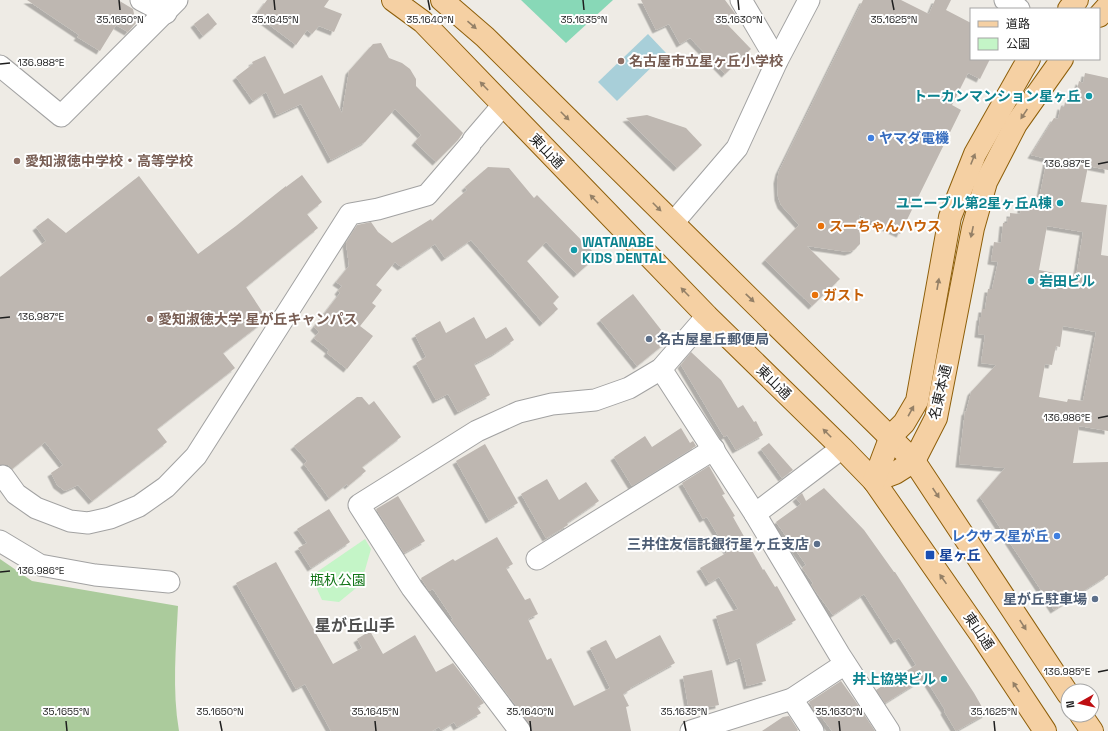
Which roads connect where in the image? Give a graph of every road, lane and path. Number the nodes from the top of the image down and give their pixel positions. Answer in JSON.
{"nodes":[{"id":1,"x":141,"y":0,"type":"edge"},
{"id":2,"x":394,"y":0,"type":"edge"},
{"id":3,"x":442,"y":0,"type":"edge"},
{"id":4,"x":741,"y":0,"type":"edge"},
{"id":5,"x":809,"y":0,"type":"edge"},
{"id":6,"x":1005,"y":0,"type":"edge"},
{"id":7,"x":1077,"y":0,"type":"edge"},
{"id":8,"x":172,"y":6,"type":"edge"},
{"id":9,"x":1108,"y":6,"type":"edge"},
{"id":10,"x":1017,"y":8,"type":"edge"},
{"id":11,"x":1070,"y":8,"type":"edge"},
{"id":12,"x":1100,"y":15,"type":"edge"},
{"id":13,"x":1028,"y":60,"type":"edge"},
{"id":14,"x":777,"y":61,"type":"junction"},
{"id":15,"x":1057,"y":62,"type":"edge"},
{"id":16,"x":0,"y":66,"type":"edge"},
{"id":17,"x":503,"y":105,"type":"junction"},
{"id":18,"x":673,"y":223,"type":"junction"},
{"id":19,"x":708,"y":316,"type":"junction"},
{"id":20,"x":661,"y":368,"type":"junction"},
{"id":21,"x":891,"y":436,"type":"junction"},
{"id":22,"x":842,"y":448,"type":"junction"},
{"id":23,"x":714,"y":450,"type":"junction"},
{"id":24,"x":914,"y":461,"type":"junction"},
{"id":25,"x":3,"y":476,"type":"dead end"},
{"id":26,"x":874,"y":481,"type":"junction"},
{"id":27,"x":755,"y":514,"type":"junction"},
{"id":28,"x":0,"y":541,"type":"edge"},
{"id":29,"x":537,"y":559,"type":"dead end"},
{"id":30,"x":169,"y":582,"type":"dead end"},
{"id":31,"x":845,"y":664,"type":"junction"},
{"id":32,"x":1061,"y":683,"type":"edge"},
{"id":33,"x":792,"y":699,"type":"junction"},
{"id":34,"x":716,"y":727,"type":"edge"},
{"id":35,"x":520,"y":731,"type":"edge"},
{"id":36,"x":691,"y":731,"type":"edge"},
{"id":37,"x":813,"y":731,"type":"edge"},
{"id":38,"x":889,"y":731,"type":"edge"},
{"id":39,"x":1045,"y":731,"type":"edge"}],
"edges":[{"from":1,"to":8,"type":"street"},
{"from":17,"to":2,"type":"main road","name":"東山通","one_way":true},
{"from":3,"to":18,"type":"main road","one_way":true},
{"from":4,"to":14,"type":"street"},
{"from":5,"to":14,"type":"street"},
{"from":6,"to":10,"type":"street"},
{"from":7,"to":11,"type":"main road"},
{"from":8,"to":16,"type":"street"},
{"from":9,"to":12,"type":"main road"},
{"from":21,"to":13,"type":"main road","name":"名東本通","one_way":true},
{"from":14,"to":18,"type":"street"},
{"from":15,"to":24,"type":"main road","name":"名東本通","one_way":true},
{"from":19,"to":17,"type":"main road","name":"東山通","one_way":true},
{"from":17,"to":25,"type":"street"},
{"from":18,"to":21,"type":"main road","one_way":true},
{"from":19,"to":20,"type":"street"},
{"from":22,"to":19,"type":"main road","name":"東山通","one_way":true},
{"from":20,"to":23,"type":"street"},
{"from":20,"to":35,"type":"street"},
{"from":21,"to":24,"type":"main road"},
{"from":21,"to":26,"type":"main road","name":"名東本通"},
{"from":22,"to":26,"type":"main road","name":"東山通"},
{"from":22,"to":27,"type":"street"},
{"from":23,"to":27,"type":"street"},
{"from":23,"to":29,"type":"street"},
{"from":24,"to":26,"type":"main road"},
{"from":24,"to":32,"type":"main road","one_way":true},
{"from":39,"to":26,"type":"main road","name":"東山通","one_way":true},
{"from":27,"to":31,"type":"street"},
{"from":28,"to":30,"type":"street"},
{"from":31,"to":33,"type":"street"},
{"from":31,"to":38,"type":"street"},
{"from":33,"to":34,"type":"street"},
{"from":33,"to":37,"type":"street"},
{"from":34,"to":36,"type":"street"}]}
